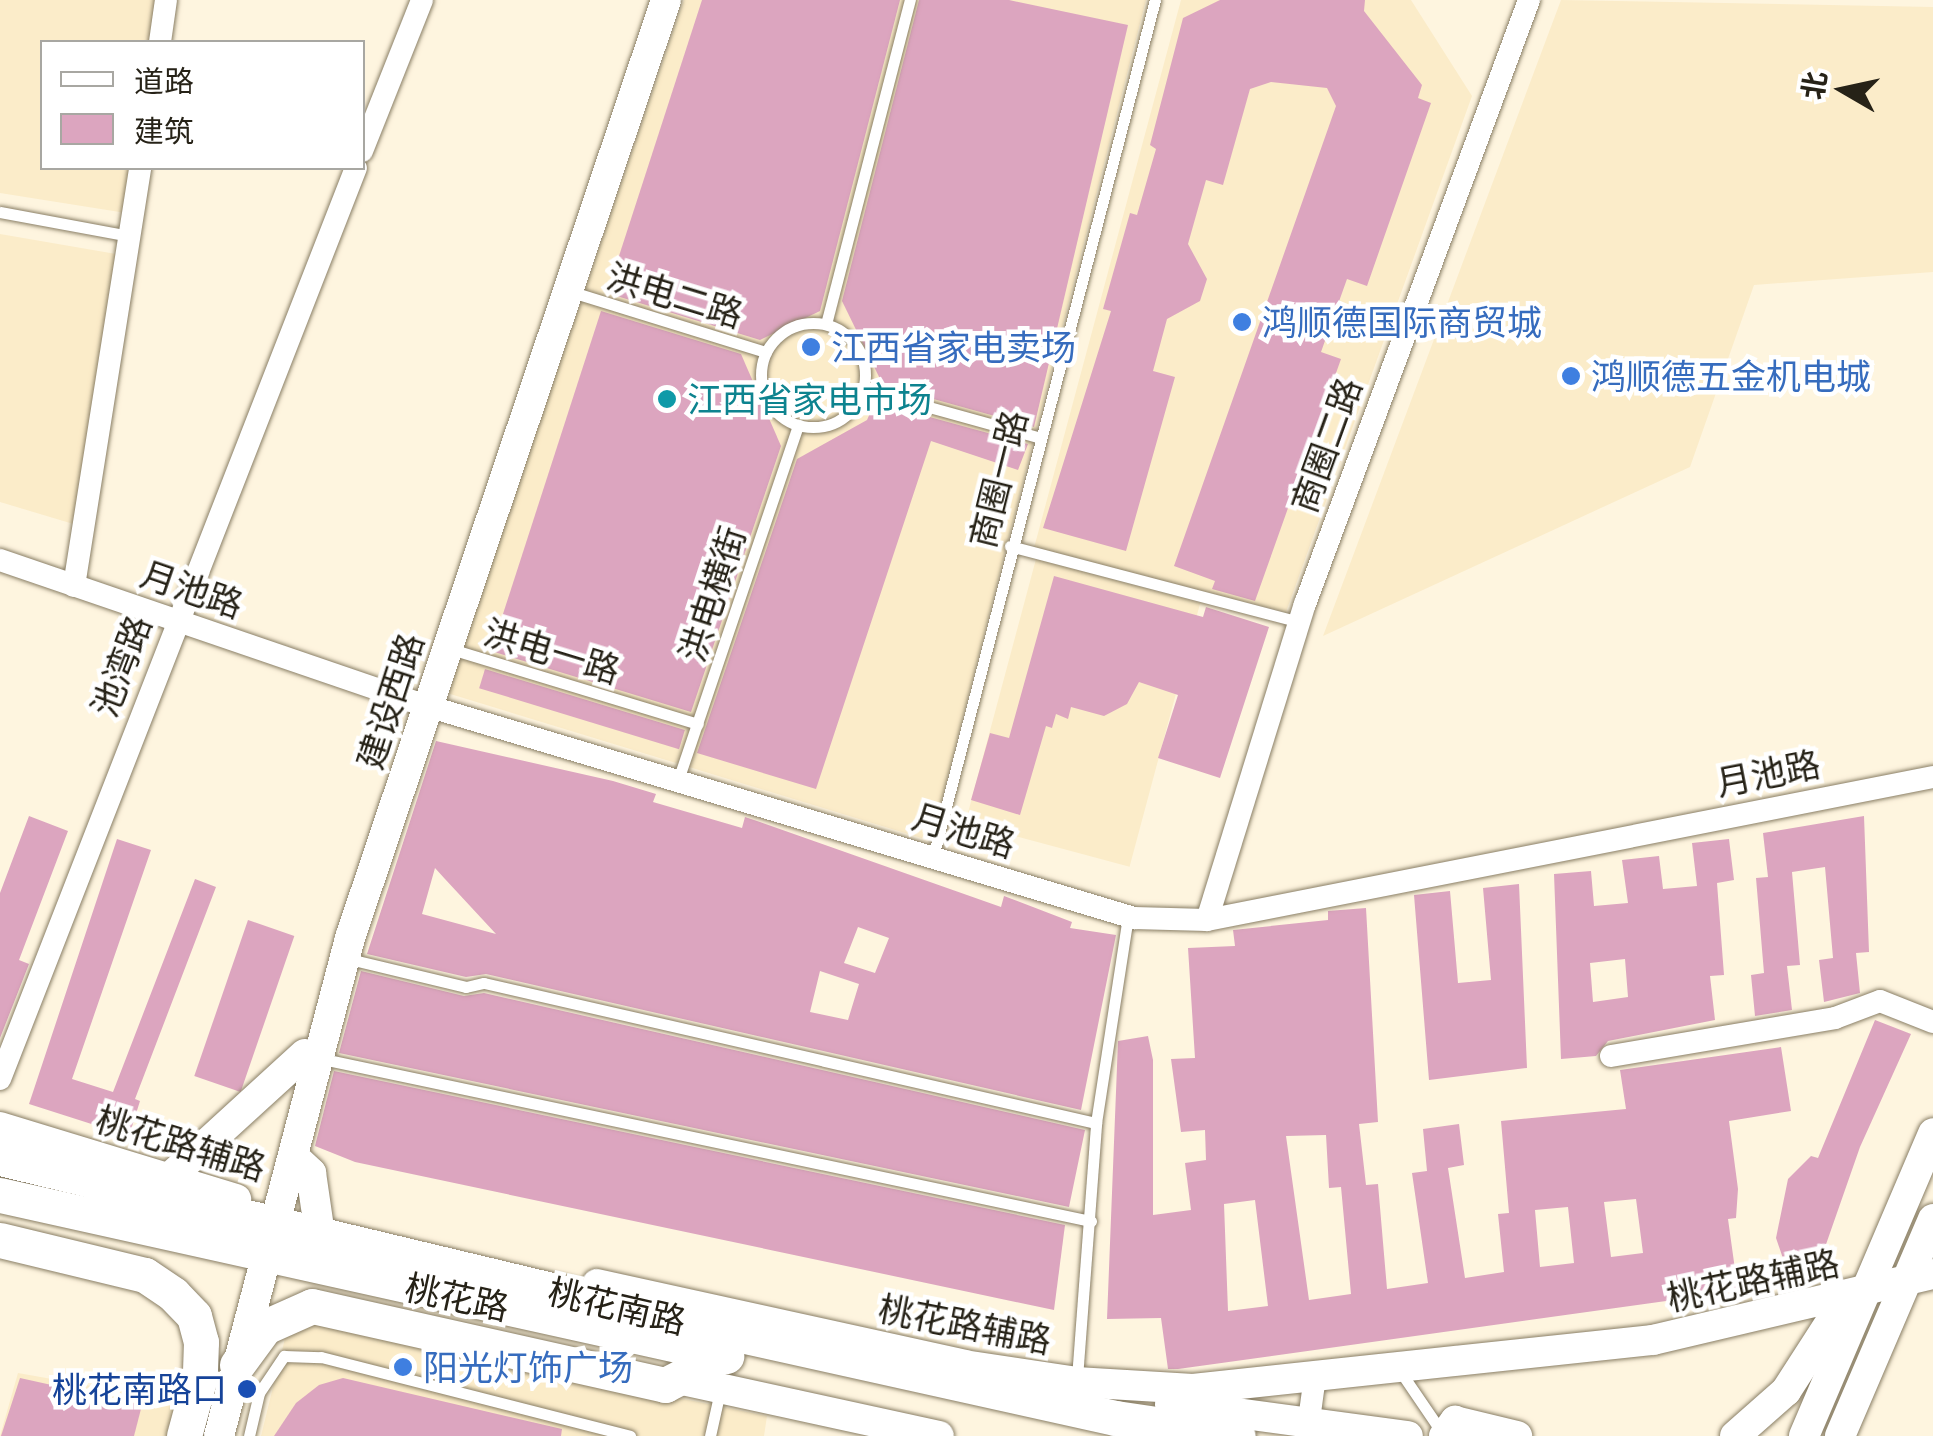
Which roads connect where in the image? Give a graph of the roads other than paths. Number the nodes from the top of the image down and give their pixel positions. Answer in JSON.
{"nodes":[{"id":1,"x":166,"y":0,"type":"edge"},
{"id":2,"x":422,"y":0,"type":"edge"},
{"id":3,"x":651,"y":0,"type":"edge"},
{"id":4,"x":666,"y":0,"type":"edge"},
{"id":5,"x":910,"y":0,"type":"edge"},
{"id":6,"x":1155,"y":0,"type":"edge"},
{"id":7,"x":1529,"y":0,"type":"edge"},
{"id":8,"x":160,"y":40,"type":"edge"},
{"id":9,"x":365,"y":143,"type":"edge"},
{"id":10,"x":140,"y":170,"type":"edge"},
{"id":11,"x":355,"y":170,"type":"edge"},
{"id":12,"x":0,"y":212,"type":"edge"},
{"id":13,"x":129,"y":236,"type":"junction"},
{"id":14,"x":568,"y":291,"type":"junction"},
{"id":15,"x":826,"y":324,"type":"junction"},
{"id":16,"x":766,"y":352,"type":"junction"},
{"id":17,"x":864,"y":390,"type":"junction"},
{"id":18,"x":798,"y":425,"type":"junction"},
{"id":19,"x":1036,"y":437,"type":"junction"},
{"id":20,"x":1010,"y":546,"type":"junction"},
{"id":21,"x":0,"y":560,"type":"edge"},
{"id":22,"x":74,"y":586,"type":"junction"},
{"id":23,"x":176,"y":621,"type":"junction"},
{"id":24,"x":1299,"y":622,"type":"junction"},
{"id":25,"x":447,"y":648,"type":"junction"},
{"id":26,"x":421,"y":703,"type":"junction"},
{"id":27,"x":698,"y":724,"type":"junction"},
{"id":28,"x":1933,"y":777,"type":"edge"},
{"id":29,"x":678,"y":780,"type":"junction"},
{"id":30,"x":933,"y":857,"type":"junction"},
{"id":31,"x":1128,"y":916,"type":"junction"},
{"id":32,"x":1207,"y":920,"type":"junction"},
{"id":33,"x":345,"y":958,"type":"junction"},
{"id":34,"x":1933,"y":1022,"type":"edge"},
{"id":35,"x":312,"y":1056,"type":"junction"},
{"id":36,"x":1611,"y":1056,"type":"dead end"},
{"id":37,"x":0,"y":1079,"type":"edge"},
{"id":38,"x":1096,"y":1123,"type":"junction"},
{"id":39,"x":0,"y":1127,"type":"edge"},
{"id":40,"x":1933,"y":1133,"type":"edge"},
{"id":41,"x":293,"y":1156,"type":"junction"},
{"id":42,"x":0,"y":1158,"type":"edge"},
{"id":43,"x":169,"y":1178,"type":"junction"},
{"id":44,"x":0,"y":1196,"type":"edge"},
{"id":45,"x":1933,"y":1219,"type":"edge"},
{"id":46,"x":318,"y":1221,"type":"junction"},
{"id":47,"x":1091,"y":1221,"type":"junction"},
{"id":48,"x":266,"y":1228,"type":"junction"},
{"id":49,"x":0,"y":1240,"type":"edge"},
{"id":50,"x":1919,"y":1278,"type":"edge"},
{"id":51,"x":1856,"y":1296,"type":"junction"},
{"id":52,"x":724,"y":1358,"type":"junction"},
{"id":53,"x":237,"y":1365,"type":"junction"},
{"id":54,"x":1398,"y":1367,"type":"junction"},
{"id":55,"x":1314,"y":1376,"type":"junction"},
{"id":56,"x":1076,"y":1382,"type":"junction"},
{"id":57,"x":1309,"y":1420,"type":"junction"},
{"id":58,"x":184,"y":1436,"type":"edge"},
{"id":59,"x":204,"y":1436,"type":"edge"},
{"id":60,"x":219,"y":1436,"type":"edge"},
{"id":61,"x":248,"y":1436,"type":"edge"},
{"id":62,"x":630,"y":1436,"type":"edge"},
{"id":63,"x":710,"y":1436,"type":"edge"},
{"id":64,"x":939,"y":1436,"type":"edge"},
{"id":65,"x":1090,"y":1436,"type":"edge"},
{"id":66,"x":1238,"y":1436,"type":"edge"},
{"id":67,"x":1408,"y":1436,"type":"edge"},
{"id":68,"x":1444,"y":1436,"type":"edge"},
{"id":69,"x":1517,"y":1436,"type":"edge"},
{"id":70,"x":1735,"y":1436,"type":"edge"},
{"id":71,"x":1804,"y":1436,"type":"edge"},
{"id":72,"x":1840,"y":1436,"type":"edge"}],
"edges":[{"from":1,"to":8,"type":"street"},
{"from":2,"to":9,"type":"street"},
{"from":3,"to":26,"type":"main road","name":"建设西路"},
{"from":4,"to":14,"type":"main road","name":"建设西路"},
{"from":5,"to":15,"type":"lane"},
{"from":6,"to":19,"type":"lane","name":"商圈一路"},
{"from":7,"to":24,"type":"street","name":"商圈二路"},
{"from":10,"to":13,"type":"street"},
{"from":11,"to":23,"type":"street","name":"池湾路"},
{"from":12,"to":13,"type":"lane"},
{"from":13,"to":22,"type":"street"},
{"from":14,"to":16,"type":"lane","name":"洪电二路"},
{"from":14,"to":25,"type":"main road","name":"建设西路"},
{"from":15,"to":16,"type":"lane"},
{"from":15,"to":17,"type":"lane"},
{"from":16,"to":18,"type":"lane"},
{"from":17,"to":18,"type":"lane"},
{"from":17,"to":19,"type":"lane"},
{"from":18,"to":27,"type":"lane","name":"洪电横街"},
{"from":19,"to":20,"type":"lane","name":"商圈一路"},
{"from":20,"to":24,"type":"lane"},
{"from":20,"to":30,"type":"lane","name":"商圈一路"},
{"from":21,"to":22,"type":"street","name":"月池路"},
{"from":22,"to":23,"type":"street","name":"月池路"},
{"from":23,"to":26,"type":"street","name":"月池路"},
{"from":23,"to":37,"type":"street","name":"池湾路"},
{"from":24,"to":32,"type":"street","name":"商圈二路"},
{"from":25,"to":26,"type":"main road","name":"建设西路"},
{"from":25,"to":27,"type":"lane","name":"洪电一路"},
{"from":26,"to":29,"type":"street","name":"月池路"},
{"from":26,"to":33,"type":"main road","name":"建设西路"},
{"from":26,"to":35,"type":"main road","name":"建设西路"},
{"from":27,"to":29,"type":"lane","name":"洪电横街"},
{"from":28,"to":32,"type":"street","name":"月池路"},
{"from":29,"to":30,"type":"street","name":"月池路"},
{"from":30,"to":31,"type":"street","name":"月池路"},
{"from":31,"to":32,"type":"street","name":"月池路"},
{"from":31,"to":38,"type":"lane"},
{"from":33,"to":35,"type":"main road","name":"建设西路"},
{"from":33,"to":38,"type":"lane"},
{"from":34,"to":36,"type":"street"},
{"from":35,"to":41,"type":"main road","name":"建设西路"},
{"from":35,"to":43,"type":"main road"},
{"from":35,"to":47,"type":"lane"},
{"from":35,"to":48,"type":"main road","name":"建设西路"},
{"from":38,"to":47,"type":"lane"},
{"from":39,"to":43,"type":"main road","name":"桃花路辅路"},
{"from":40,"to":51,"type":"main road"},
{"from":41,"to":46,"type":"main road"},
{"from":41,"to":48,"type":"main road","name":"建设西路"},
{"from":42,"to":48,"type":"main road","name":"桃花南路"},
{"from":43,"to":48,"type":"main road","name":"桃花路辅路"},
{"from":44,"to":48,"type":"main road"},
{"from":45,"to":50,"type":"main road"},
{"from":46,"to":48,"type":"main road","name":"桃花路辅路"},
{"from":46,"to":56,"type":"main road","name":"桃花路辅路"},
{"from":47,"to":56,"type":"lane"},
{"from":48,"to":52,"type":"main road","name":"桃花南路"},
{"from":48,"to":53,"type":"main road","name":"建设西路"},
{"from":48,"to":59,"type":"main road","name":"建设西路"},
{"from":49,"to":58,"type":"main road"},
{"from":50,"to":51,"type":"main road","name":"桃花路辅路"},
{"from":50,"to":72,"type":"main road"},
{"from":51,"to":54,"type":"main road","name":"桃花路辅路"},
{"from":51,"to":70,"type":"main road"},
{"from":51,"to":71,"type":"main road"},
{"from":52,"to":53,"type":"main road"},
{"from":52,"to":57,"type":"main road"},
{"from":52,"to":63,"type":"lane"},
{"from":52,"to":64,"type":"main road"},
{"from":52,"to":65,"type":"main road"},
{"from":52,"to":66,"type":"main road","name":"桃花南路"},
{"from":53,"to":60,"type":"main road","name":"建设西路"},
{"from":54,"to":55,"type":"main road","name":"桃花路辅路"},
{"from":54,"to":68,"type":"lane"},
{"from":55,"to":56,"type":"main road","name":"桃花路辅路"},
{"from":55,"to":57,"type":"street"},
{"from":57,"to":67,"type":"main road"},
{"from":61,"to":62,"type":"lane"},
{"from":68,"to":69,"type":"main road"}]}
